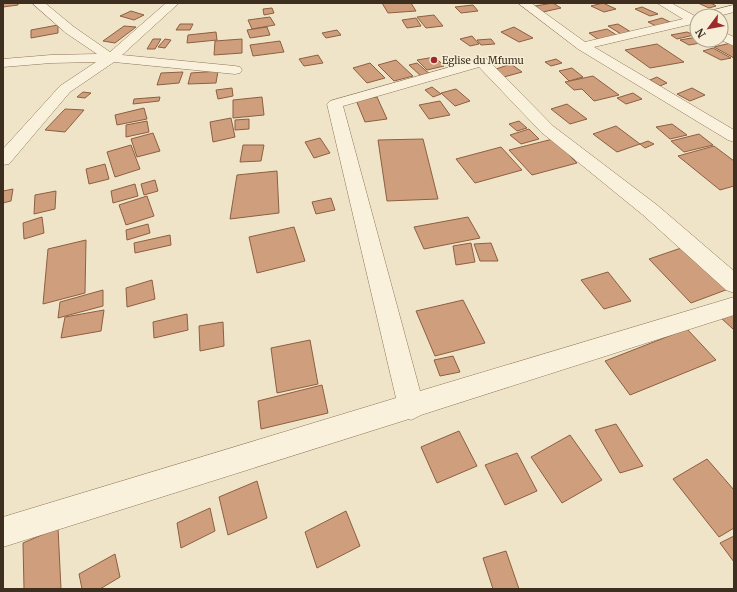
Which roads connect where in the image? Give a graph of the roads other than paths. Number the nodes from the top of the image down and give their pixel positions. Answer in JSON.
{"nodes":[{"id":1,"x":38,"y":3,"type":"edge"},
{"id":2,"x":173,"y":3,"type":"edge"},
{"id":3,"x":524,"y":3,"type":"edge"},
{"id":4,"x":663,"y":3,"type":"edge"},
{"id":5,"x":689,"y":16,"type":"edge"},
{"id":6,"x":689,"y":22,"type":"edge"},
{"id":7,"x":583,"y":46,"type":"junction"},
{"id":8,"x":111,"y":58,"type":"junction"},
{"id":9,"x":3,"y":63,"type":"edge"},
{"id":10,"x":235,"y":70,"type":"dead end"},
{"id":11,"x":734,"y":137,"type":"edge"},
{"id":12,"x":3,"y":160,"type":"edge"},
{"id":13,"x":734,"y":284,"type":"edge"},
{"id":14,"x":734,"y":306,"type":"edge"},
{"id":15,"x":411,"y":407,"type":"junction"},
{"id":16,"x":3,"y":532,"type":"edge"}],
"edges":[{"from":1,"to":8,"type":"street"},
{"from":2,"to":8,"type":"street"},
{"from":3,"to":7,"type":"street"},
{"from":4,"to":5,"type":"street"},
{"from":6,"to":7,"type":"street"},
{"from":7,"to":11,"type":"street"},
{"from":8,"to":9,"type":"street"},
{"from":8,"to":10,"type":"street"},
{"from":8,"to":12,"type":"street"},
{"from":13,"to":15,"type":"street"},
{"from":14,"to":15,"type":"street"},
{"from":15,"to":16,"type":"street"}]}
